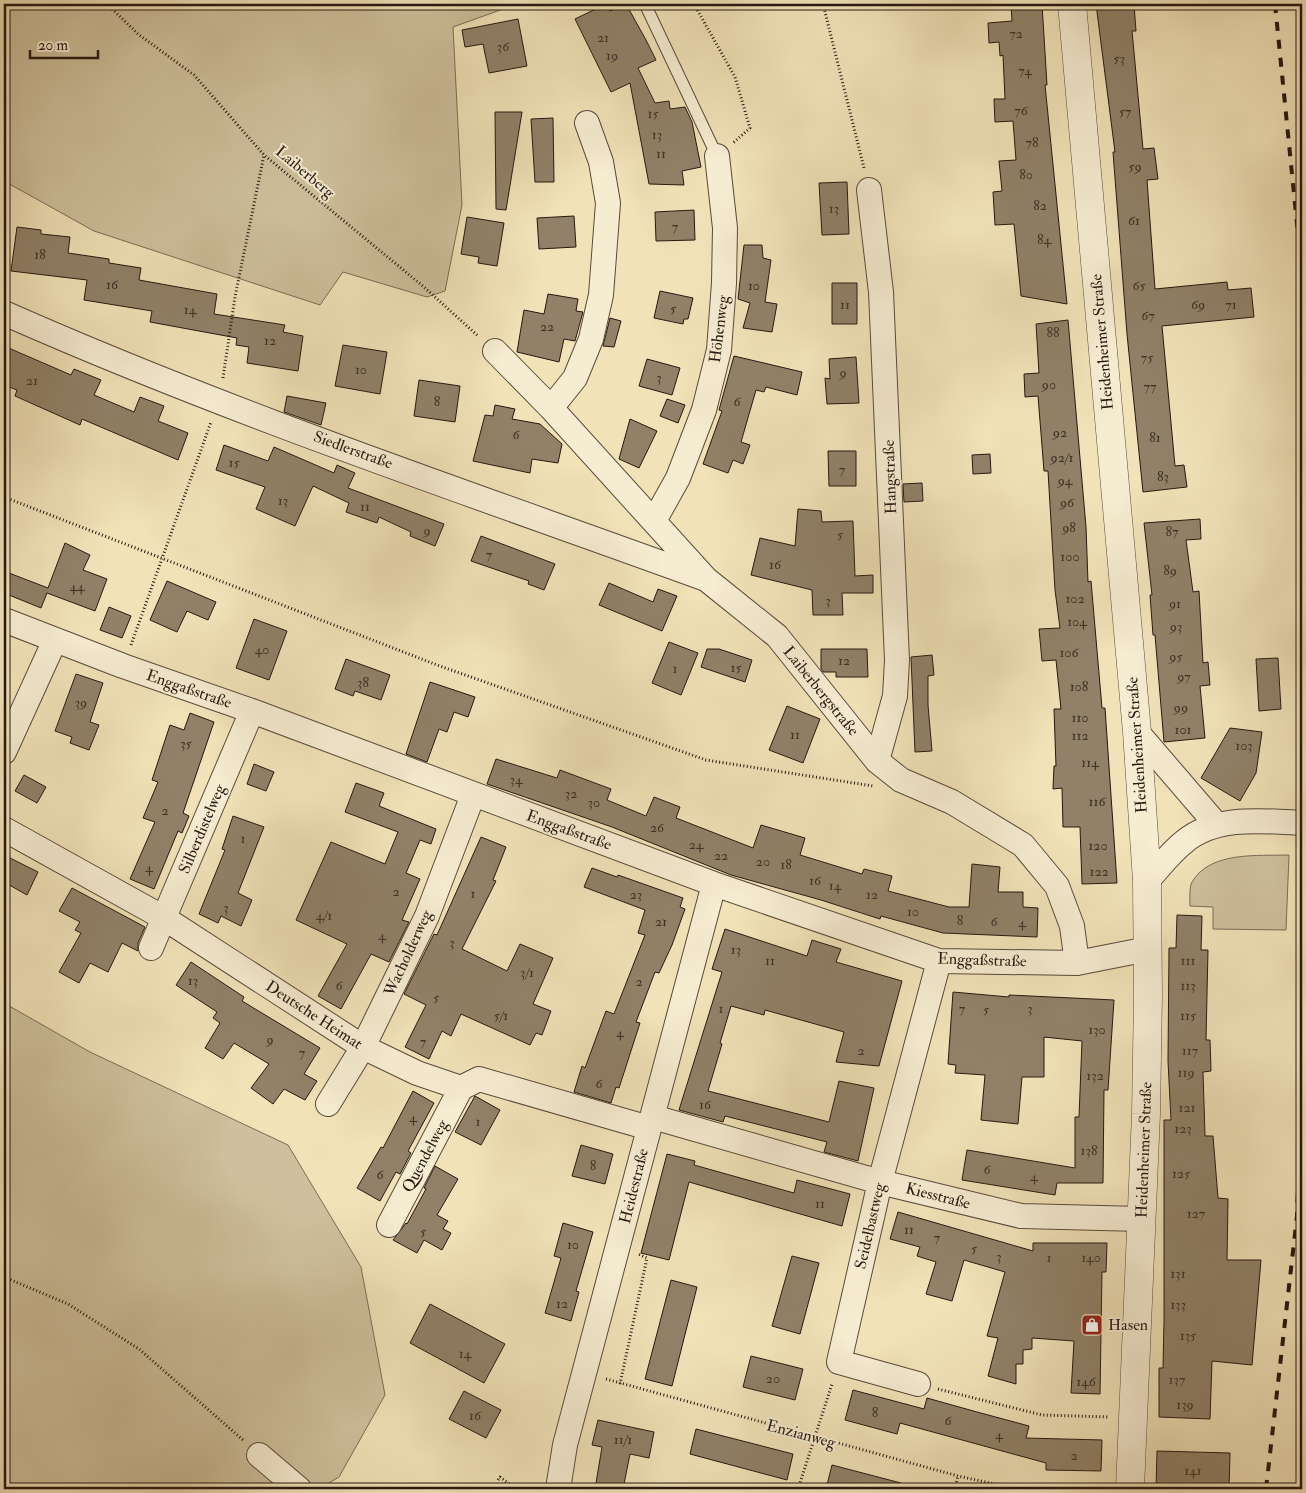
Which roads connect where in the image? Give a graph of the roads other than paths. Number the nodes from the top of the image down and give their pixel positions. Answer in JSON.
{"nodes":[{"id":1,"x":645,"y":4,"type":"edge"},
{"id":2,"x":1072,"y":4,"type":"edge"},
{"id":3,"x":587,"y":123,"type":"dead end"},
{"id":4,"x":718,"y":156,"type":"joint"},
{"id":5,"x":869,"y":190,"type":"road end"},
{"id":6,"x":4,"y":313,"type":"edge"},
{"id":7,"x":496,"y":351,"type":"road end"},
{"id":8,"x":551,"y":408,"type":"junction"},
{"id":9,"x":654,"y":521,"type":"junction"},
{"id":10,"x":706,"y":579,"type":"junction"},
{"id":11,"x":4,"y":620,"type":"edge"},
{"id":12,"x":55,"y":640,"type":"junction"},
{"id":13,"x":252,"y":711,"type":"junction"},
{"id":14,"x":1137,"y":732,"type":"junction"},
{"id":15,"x":4,"y":752,"type":"edge"},
{"id":16,"x":877,"y":761,"type":"junction"},
{"id":17,"x":474,"y":795,"type":"junction"},
{"id":18,"x":1302,"y":823,"type":"edge"},
{"id":19,"x":1216,"y":824,"type":"junction"},
{"id":20,"x":4,"y":829,"type":"edge"},
{"id":21,"x":1147,"y":881,"type":"junction"},
{"id":22,"x":714,"y":884,"type":"junction"},
{"id":23,"x":164,"y":918,"type":"junction"},
{"id":24,"x":151,"y":948,"type":"dead end"},
{"id":25,"x":1148,"y":949,"type":"junction"},
{"id":26,"x":939,"y":961,"type":"junction"},
{"id":27,"x":1077,"y":963,"type":"junction"},
{"id":28,"x":363,"y":1047,"type":"junction"},
{"id":29,"x":461,"y":1088,"type":"junction"},
{"id":30,"x":328,"y":1104,"type":"dead end"},
{"id":31,"x":651,"y":1123,"type":"junction"},
{"id":32,"x":880,"y":1182,"type":"junction"},
{"id":33,"x":1141,"y":1219,"type":"junction"},
{"id":34,"x":389,"y":1225,"type":"dead end"},
{"id":35,"x":918,"y":1384,"type":"road end"},
{"id":36,"x":259,"y":1455,"type":"road end"},
{"id":37,"x":299,"y":1489,"type":"edge"},
{"id":38,"x":558,"y":1489,"type":"edge"},
{"id":39,"x":1130,"y":1489,"type":"edge"}],
"edges":[{"from":1,"to":4,"type":"lane"},
{"from":2,"to":14,"type":"street","name":"Heidenheimer Straße"},
{"from":3,"to":8,"type":"street"},
{"from":4,"to":9,"type":"street","name":"Höhenweg"},
{"from":5,"to":16,"type":"street","name":"Hangstraße"},
{"from":6,"to":10,"type":"street","name":"Siedlerstraße"},
{"from":7,"to":8,"type":"street","name":"Laiberbergstraße"},
{"from":8,"to":9,"type":"street","name":"Laiberbergstraße"},
{"from":9,"to":10,"type":"street","name":"Laiberbergstraße"},
{"from":10,"to":16,"type":"street","name":"Laiberbergstraße"},
{"from":11,"to":12,"type":"street","name":"Enggaßstraße"},
{"from":12,"to":13,"type":"street","name":"Enggaßstraße"},
{"from":12,"to":15,"type":"street"},
{"from":13,"to":17,"type":"street","name":"Enggaßstraße"},
{"from":13,"to":23,"type":"street","name":"Silberdistelweg"},
{"from":14,"to":19,"type":"street"},
{"from":14,"to":21,"type":"street","name":"Heidenheimer Straße"},
{"from":16,"to":27,"type":"street","name":"Laiberbergstraße"},
{"from":17,"to":22,"type":"street","name":"Enggaßstraße"},
{"from":17,"to":28,"type":"street","name":"Wacholderweg"},
{"from":18,"to":19,"type":"street"},
{"from":19,"to":21,"type":"street"},
{"from":20,"to":23,"type":"street","name":"Deutsche Heimat"},
{"from":21,"to":25,"type":"street","name":"Heidenheimer Straße"},
{"from":22,"to":26,"type":"street","name":"Enggaßstraße"},
{"from":22,"to":31,"type":"street","name":"Heidestraße"},
{"from":23,"to":24,"type":"street","name":"Silberdistelweg"},
{"from":23,"to":28,"type":"street","name":"Deutsche Heimat"},
{"from":25,"to":27,"type":"street","name":"Enggaßstraße"},
{"from":25,"to":33,"type":"street","name":"Heidenheimer Straße"},
{"from":26,"to":27,"type":"street","name":"Enggaßstraße"},
{"from":26,"to":32,"type":"street","name":"Seidelbastweg"},
{"from":28,"to":29,"type":"street","name":"Deutsche Heimat"},
{"from":28,"to":30,"type":"street","name":"Wacholderweg"},
{"from":29,"to":31,"type":"street"},
{"from":29,"to":34,"type":"street","name":"Quendelweg"},
{"from":31,"to":32,"type":"street","name":"Kiesstraße"},
{"from":31,"to":38,"type":"street","name":"Heidestraße"},
{"from":32,"to":33,"type":"street","name":"Kiesstraße"},
{"from":32,"to":35,"type":"street","name":"Seidelbastweg"},
{"from":33,"to":39,"type":"street","name":"Heidenheimer Straße"},
{"from":36,"to":37,"type":"street"}]}
